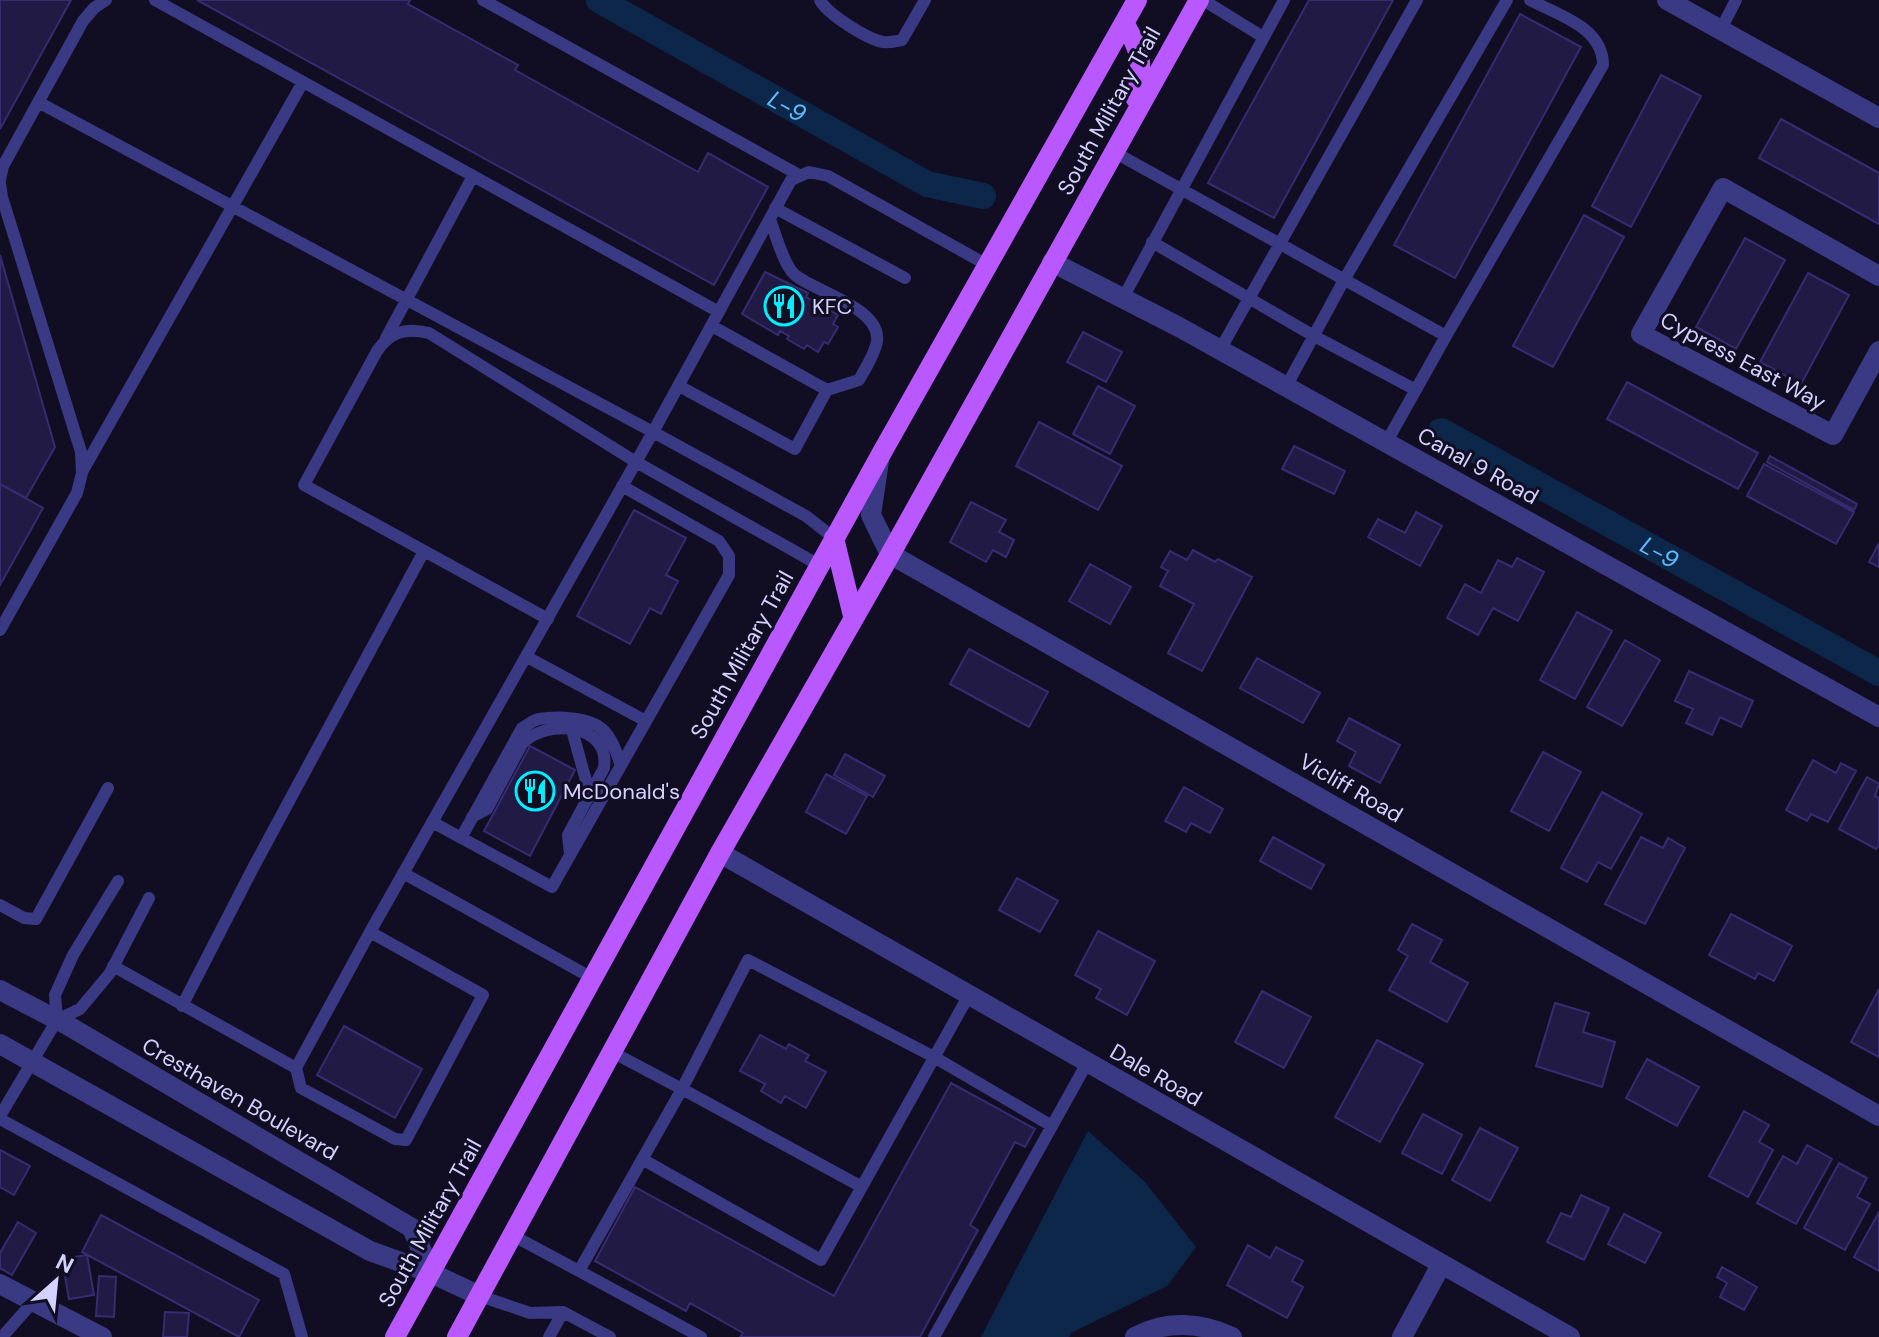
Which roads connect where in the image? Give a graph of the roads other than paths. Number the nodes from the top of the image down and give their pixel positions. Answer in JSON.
{"nodes":[{"id":1,"x":106,"y":0,"type":"edge"},
{"id":2,"x":155,"y":0,"type":"edge"},
{"id":3,"x":483,"y":0,"type":"edge"},
{"id":4,"x":820,"y":0,"type":"edge"},
{"id":5,"x":925,"y":0,"type":"edge"},
{"id":6,"x":1137,"y":0,"type":"edge"},
{"id":7,"x":1201,"y":0,"type":"edge"},
{"id":8,"x":1284,"y":0,"type":"edge"},
{"id":9,"x":1417,"y":0,"type":"edge"},
{"id":10,"x":1507,"y":0,"type":"edge"},
{"id":11,"x":1530,"y":0,"type":"edge"},
{"id":12,"x":1667,"y":0,"type":"edge"},
{"id":13,"x":1736,"y":0,"type":"edge"},
{"id":14,"x":1124,"y":23,"type":"junction"},
{"id":15,"x":1721,"y":29,"type":"junction"},
{"id":16,"x":1263,"y":37,"type":"junction"},
{"id":17,"x":303,"y":82,"type":"junction"},
{"id":18,"x":38,"y":102,"type":"junction"},
{"id":19,"x":1879,"y":118,"type":"edge"},
{"id":20,"x":1131,"y":123,"type":"junction"},
{"id":21,"x":1114,"y":152,"type":"junction"},
{"id":22,"x":799,"y":175,"type":"junction"},
{"id":23,"x":473,"y":176,"type":"junction"},
{"id":24,"x":0,"y":182,"type":"edge"},
{"id":25,"x":1181,"y":189,"type":"junction"},
{"id":26,"x":233,"y":206,"type":"junction"},
{"id":27,"x":772,"y":214,"type":"junction"},
{"id":28,"x":1152,"y":242,"type":"junction"},
{"id":29,"x":1280,"y":244,"type":"junction"},
{"id":30,"x":1052,"y":262,"type":"junction"},
{"id":31,"x":989,"y":266,"type":"junction"},
{"id":32,"x":1879,"y":276,"type":"edge"},
{"id":33,"x":905,"y":278,"type":"dead end"},
{"id":34,"x":1344,"y":280,"type":"junction"},
{"id":35,"x":1123,"y":298,"type":"junction"},
{"id":36,"x":406,"y":299,"type":"junction"},
{"id":37,"x":1249,"y":299,"type":"junction"},
{"id":38,"x":719,"y":312,"type":"junction"},
{"id":39,"x":712,"y":326,"type":"junction"},
{"id":40,"x":1314,"y":336,"type":"junction"},
{"id":41,"x":1446,"y":336,"type":"junction"},
{"id":42,"x":384,"y":341,"type":"junction"},
{"id":43,"x":1220,"y":350,"type":"junction"},
{"id":44,"x":1879,"y":351,"type":"edge"},
{"id":45,"x":679,"y":386,"type":"junction"},
{"id":46,"x":1286,"y":387,"type":"junction"},
{"id":47,"x":827,"y":390,"type":"junction"},
{"id":48,"x":1416,"y":390,"type":"junction"},
{"id":49,"x":653,"y":432,"type":"junction"},
{"id":50,"x":1386,"y":443,"type":"junction"},
{"id":51,"x":880,"y":456,"type":"junction"},
{"id":52,"x":636,"y":462,"type":"junction"},
{"id":53,"x":82,"y":473,"type":"junction"},
{"id":54,"x":622,"y":486,"type":"junction"},
{"id":55,"x":834,"y":538,"type":"junction"},
{"id":56,"x":424,"y":551,"type":"junction"},
{"id":57,"x":890,"y":554,"type":"junction"},
{"id":58,"x":819,"y":565,"type":"junction"},
{"id":59,"x":853,"y":616,"type":"junction"},
{"id":60,"x":548,"y":619,"type":"junction"},
{"id":61,"x":0,"y":630,"type":"edge"},
{"id":62,"x":527,"y":657,"type":"junction"},
{"id":63,"x":1879,"y":717,"type":"edge"},
{"id":64,"x":644,"y":720,"type":"junction"},
{"id":65,"x":572,"y":730,"type":"junction"},
{"id":66,"x":620,"y":763,"type":"junction"},
{"id":67,"x":108,"y":788,"type":"dead end"},
{"id":68,"x":590,"y":795,"type":"junction"},
{"id":69,"x":472,"y":817,"type":"junction"},
{"id":70,"x":432,"y":822,"type":"junction"},
{"id":71,"x":461,"y":838,"type":"junction"},
{"id":72,"x":720,"y":853,"type":"junction"},
{"id":73,"x":570,"y":854,"type":"junction"},
{"id":74,"x":403,"y":873,"type":"junction"},
{"id":75,"x":118,"y":881,"type":"dead end"},
{"id":76,"x":149,"y":898,"type":"dead end"},
{"id":77,"x":0,"y":905,"type":"edge"},
{"id":78,"x":370,"y":932,"type":"junction"},
{"id":79,"x":113,"y":966,"type":"junction"},
{"id":80,"x":592,"y":978,"type":"junction"},
{"id":81,"x":0,"y":990,"type":"edge"},
{"id":82,"x":969,"y":995,"type":"junction"},
{"id":83,"x":182,"y":1006,"type":"junction"},
{"id":84,"x":57,"y":1020,"type":"junction"},
{"id":85,"x":0,"y":1044,"type":"edge"},
{"id":86,"x":612,"y":1052,"type":"junction"},
{"id":87,"x":934,"y":1057,"type":"junction"},
{"id":88,"x":33,"y":1062,"type":"junction"},
{"id":89,"x":1087,"y":1063,"type":"junction"},
{"id":90,"x":296,"y":1068,"type":"junction"},
{"id":91,"x":682,"y":1089,"type":"junction"},
{"id":92,"x":1879,"y":1116,"type":"edge"},
{"id":93,"x":0,"y":1118,"type":"edge"},
{"id":94,"x":1052,"y":1126,"type":"junction"},
{"id":95,"x":642,"y":1159,"type":"junction"},
{"id":96,"x":862,"y":1187,"type":"junction"},
{"id":97,"x":512,"y":1235,"type":"junction"},
{"id":98,"x":1441,"y":1265,"type":"junction"},
{"id":99,"x":579,"y":1271,"type":"junction"},
{"id":100,"x":431,"y":1273,"type":"junction"},
{"id":101,"x":0,"y":1284,"type":"edge"},
{"id":102,"x":480,"y":1296,"type":"junction"},
{"id":103,"x":33,"y":1302,"type":"junction"},
{"id":104,"x":563,"y":1312,"type":"junction"},
{"id":105,"x":2,"y":1337,"type":"edge"},
{"id":106,"x":102,"y":1337,"type":"edge"},
{"id":107,"x":302,"y":1337,"type":"edge"},
{"id":108,"x":395,"y":1337,"type":"edge"},
{"id":109,"x":457,"y":1337,"type":"edge"},
{"id":110,"x":549,"y":1337,"type":"edge"},
{"id":111,"x":610,"y":1337,"type":"edge"},
{"id":112,"x":701,"y":1337,"type":"edge"},
{"id":113,"x":934,"y":1337,"type":"edge"},
{"id":114,"x":1135,"y":1337,"type":"edge"},
{"id":115,"x":1232,"y":1337,"type":"edge"},
{"id":116,"x":1402,"y":1337,"type":"edge"},
{"id":117,"x":1570,"y":1337,"type":"edge"}],
"edges":[{"from":1,"to":18,"type":"lane"},
{"from":2,"to":17,"type":"lane"},
{"from":3,"to":22,"type":"lane"},
{"from":4,"to":5,"type":"lane"},
{"from":6,"to":14,"type":"main road","name":"South Military Trail"},
{"from":7,"to":16,"type":"lane"},
{"from":7,"to":20,"type":"main road","name":"South Military Trail"},
{"from":8,"to":16,"type":"lane"},
{"from":9,"to":29,"type":"lane"},
{"from":10,"to":34,"type":"lane"},
{"from":11,"to":41,"type":"lane"},
{"from":12,"to":15,"type":"street"},
{"from":13,"to":15,"type":"lane"},
{"from":14,"to":20,"type":"main road"},
{"from":14,"to":31,"type":"main road","name":"South Military Trail"},
{"from":15,"to":19,"type":"street"},
{"from":16,"to":25,"type":"lane"},
{"from":17,"to":23,"type":"lane"},
{"from":17,"to":26,"type":"lane"},
{"from":18,"to":24,"type":"lane"},
{"from":18,"to":26,"type":"lane"},
{"from":20,"to":21,"type":"main road","name":"South Military Trail"},
{"from":21,"to":25,"type":"lane"},
{"from":21,"to":30,"type":"main road","name":"South Military Trail"},
{"from":22,"to":27,"type":"lane"},
{"from":22,"to":31,"type":"lane"},
{"from":23,"to":36,"type":"lane"},
{"from":23,"to":38,"type":"lane"},
{"from":24,"to":53,"type":"lane"},
{"from":25,"to":28,"type":"lane"},
{"from":25,"to":29,"type":"lane"},
{"from":26,"to":36,"type":"lane"},
{"from":26,"to":53,"type":"lane"},
{"from":27,"to":33,"type":"lane"},
{"from":27,"to":38,"type":"lane"},
{"from":27,"to":47,"type":"lane"},
{"from":28,"to":35,"type":"lane"},
{"from":28,"to":37,"type":"lane"},
{"from":29,"to":34,"type":"lane"},
{"from":29,"to":37,"type":"lane"},
{"from":30,"to":35,"type":"street","name":"Canal 9 Road"},
{"from":30,"to":57,"type":"main road","name":"South Military Trail"},
{"from":31,"to":51,"type":"main road","name":"South Military Trail"},
{"from":32,"to":44,"type":"street","name":"Cypress East Way"},
{"from":34,"to":40,"type":"lane"},
{"from":34,"to":41,"type":"lane"},
{"from":35,"to":43,"type":"street","name":"Canal 9 Road"},
{"from":36,"to":42,"type":"lane"},
{"from":36,"to":49,"type":"lane"},
{"from":37,"to":40,"type":"lane"},
{"from":37,"to":43,"type":"lane"},
{"from":38,"to":39,"type":"lane"},
{"from":39,"to":45,"type":"lane"},
{"from":39,"to":47,"type":"lane"},
{"from":40,"to":46,"type":"lane"},
{"from":40,"to":48,"type":"lane"},
{"from":41,"to":48,"type":"lane"},
{"from":42,"to":52,"type":"lane"},
{"from":42,"to":56,"type":"lane"},
{"from":43,"to":46,"type":"street","name":"Canal 9 Road"},
{"from":45,"to":47,"type":"lane"},
{"from":45,"to":49,"type":"lane"},
{"from":46,"to":50,"type":"street","name":"Canal 9 Road"},
{"from":48,"to":50,"type":"lane"},
{"from":49,"to":52,"type":"lane"},
{"from":49,"to":55,"type":"lane"},
{"from":50,"to":63,"type":"street","name":"Canal 9 Road"},
{"from":51,"to":55,"type":"main road","name":"South Military Trail"},
{"from":51,"to":57,"type":"street"},
{"from":52,"to":54,"type":"lane"},
{"from":52,"to":58,"type":"lane"},
{"from":53,"to":61,"type":"lane"},
{"from":54,"to":60,"type":"lane"},
{"from":54,"to":64,"type":"lane"},
{"from":55,"to":58,"type":"main road","name":"South Military Trail"},
{"from":55,"to":59,"type":"main road"},
{"from":56,"to":60,"type":"lane"},
{"from":56,"to":83,"type":"lane"},
{"from":57,"to":59,"type":"main road","name":"South Military Trail"},
{"from":57,"to":92,"type":"street","name":"Vicliff Road"},
{"from":58,"to":80,"type":"main road","name":"South Military Trail"},
{"from":59,"to":72,"type":"main road","name":"South Military Trail"},
{"from":60,"to":62,"type":"lane"},
{"from":62,"to":64,"type":"lane"},
{"from":62,"to":70,"type":"lane"},
{"from":64,"to":66,"type":"lane"},
{"from":65,"to":68,"type":"lane"},
{"from":65,"to":68,"type":"lane"},
{"from":65,"to":69,"type":"lane"},
{"from":66,"to":69,"type":"lane"},
{"from":66,"to":73,"type":"lane"},
{"from":67,"to":77,"type":"lane"},
{"from":68,"to":73,"type":"lane"},
{"from":69,"to":71,"type":"lane"},
{"from":70,"to":71,"type":"lane"},
{"from":70,"to":74,"type":"lane"},
{"from":71,"to":73,"type":"lane"},
{"from":72,"to":82,"type":"street","name":"Dale Road"},
{"from":72,"to":86,"type":"main road","name":"South Military Trail"},
{"from":74,"to":78,"type":"lane"},
{"from":74,"to":80,"type":"lane"},
{"from":75,"to":84,"type":"lane"},
{"from":76,"to":79,"type":"lane"},
{"from":78,"to":90,"type":"lane"},
{"from":78,"to":90,"type":"lane"},
{"from":79,"to":83,"type":"lane"},
{"from":79,"to":84,"type":"lane"},
{"from":80,"to":100,"type":"main road","name":"South Military Trail"},
{"from":81,"to":84,"type":"street","name":"Cresthaven Boulevard"},
{"from":82,"to":87,"type":"lane"},
{"from":82,"to":89,"type":"street","name":"Dale Road"},
{"from":83,"to":90,"type":"lane"},
{"from":84,"to":88,"type":"lane"},
{"from":84,"to":100,"type":"street","name":"Cresthaven Boulevard"},
{"from":85,"to":88,"type":"street"},
{"from":86,"to":91,"type":"lane"},
{"from":86,"to":97,"type":"main road","name":"South Military Trail"},
{"from":87,"to":91,"type":"lane"},
{"from":87,"to":94,"type":"lane"},
{"from":87,"to":96,"type":"lane"},
{"from":88,"to":93,"type":"lane"},
{"from":88,"to":100,"type":"street"},
{"from":89,"to":94,"type":"lane"},
{"from":89,"to":98,"type":"street","name":"Dale Road"},
{"from":91,"to":95,"type":"lane"},
{"from":91,"to":96,"type":"lane"},
{"from":93,"to":107,"type":"lane"},
{"from":94,"to":113,"type":"lane"},
{"from":95,"to":96,"type":"lane"},
{"from":95,"to":99,"type":"lane"},
{"from":97,"to":99,"type":"lane"},
{"from":97,"to":102,"type":"main road","name":"South Military Trail"},
{"from":98,"to":116,"type":"street"},
{"from":98,"to":117,"type":"street","name":"Dale Road"},
{"from":99,"to":112,"type":"lane"},
{"from":100,"to":102,"type":"street"},
{"from":100,"to":108,"type":"main road","name":"South Military Trail"},
{"from":101,"to":103,"type":"street"},
{"from":102,"to":104,"type":"lane"},
{"from":102,"to":109,"type":"main road","name":"South Military Trail"},
{"from":103,"to":105,"type":"lane"},
{"from":103,"to":106,"type":"street"},
{"from":104,"to":110,"type":"lane"},
{"from":104,"to":111,"type":"lane"},
{"from":114,"to":115,"type":"street"}]}
